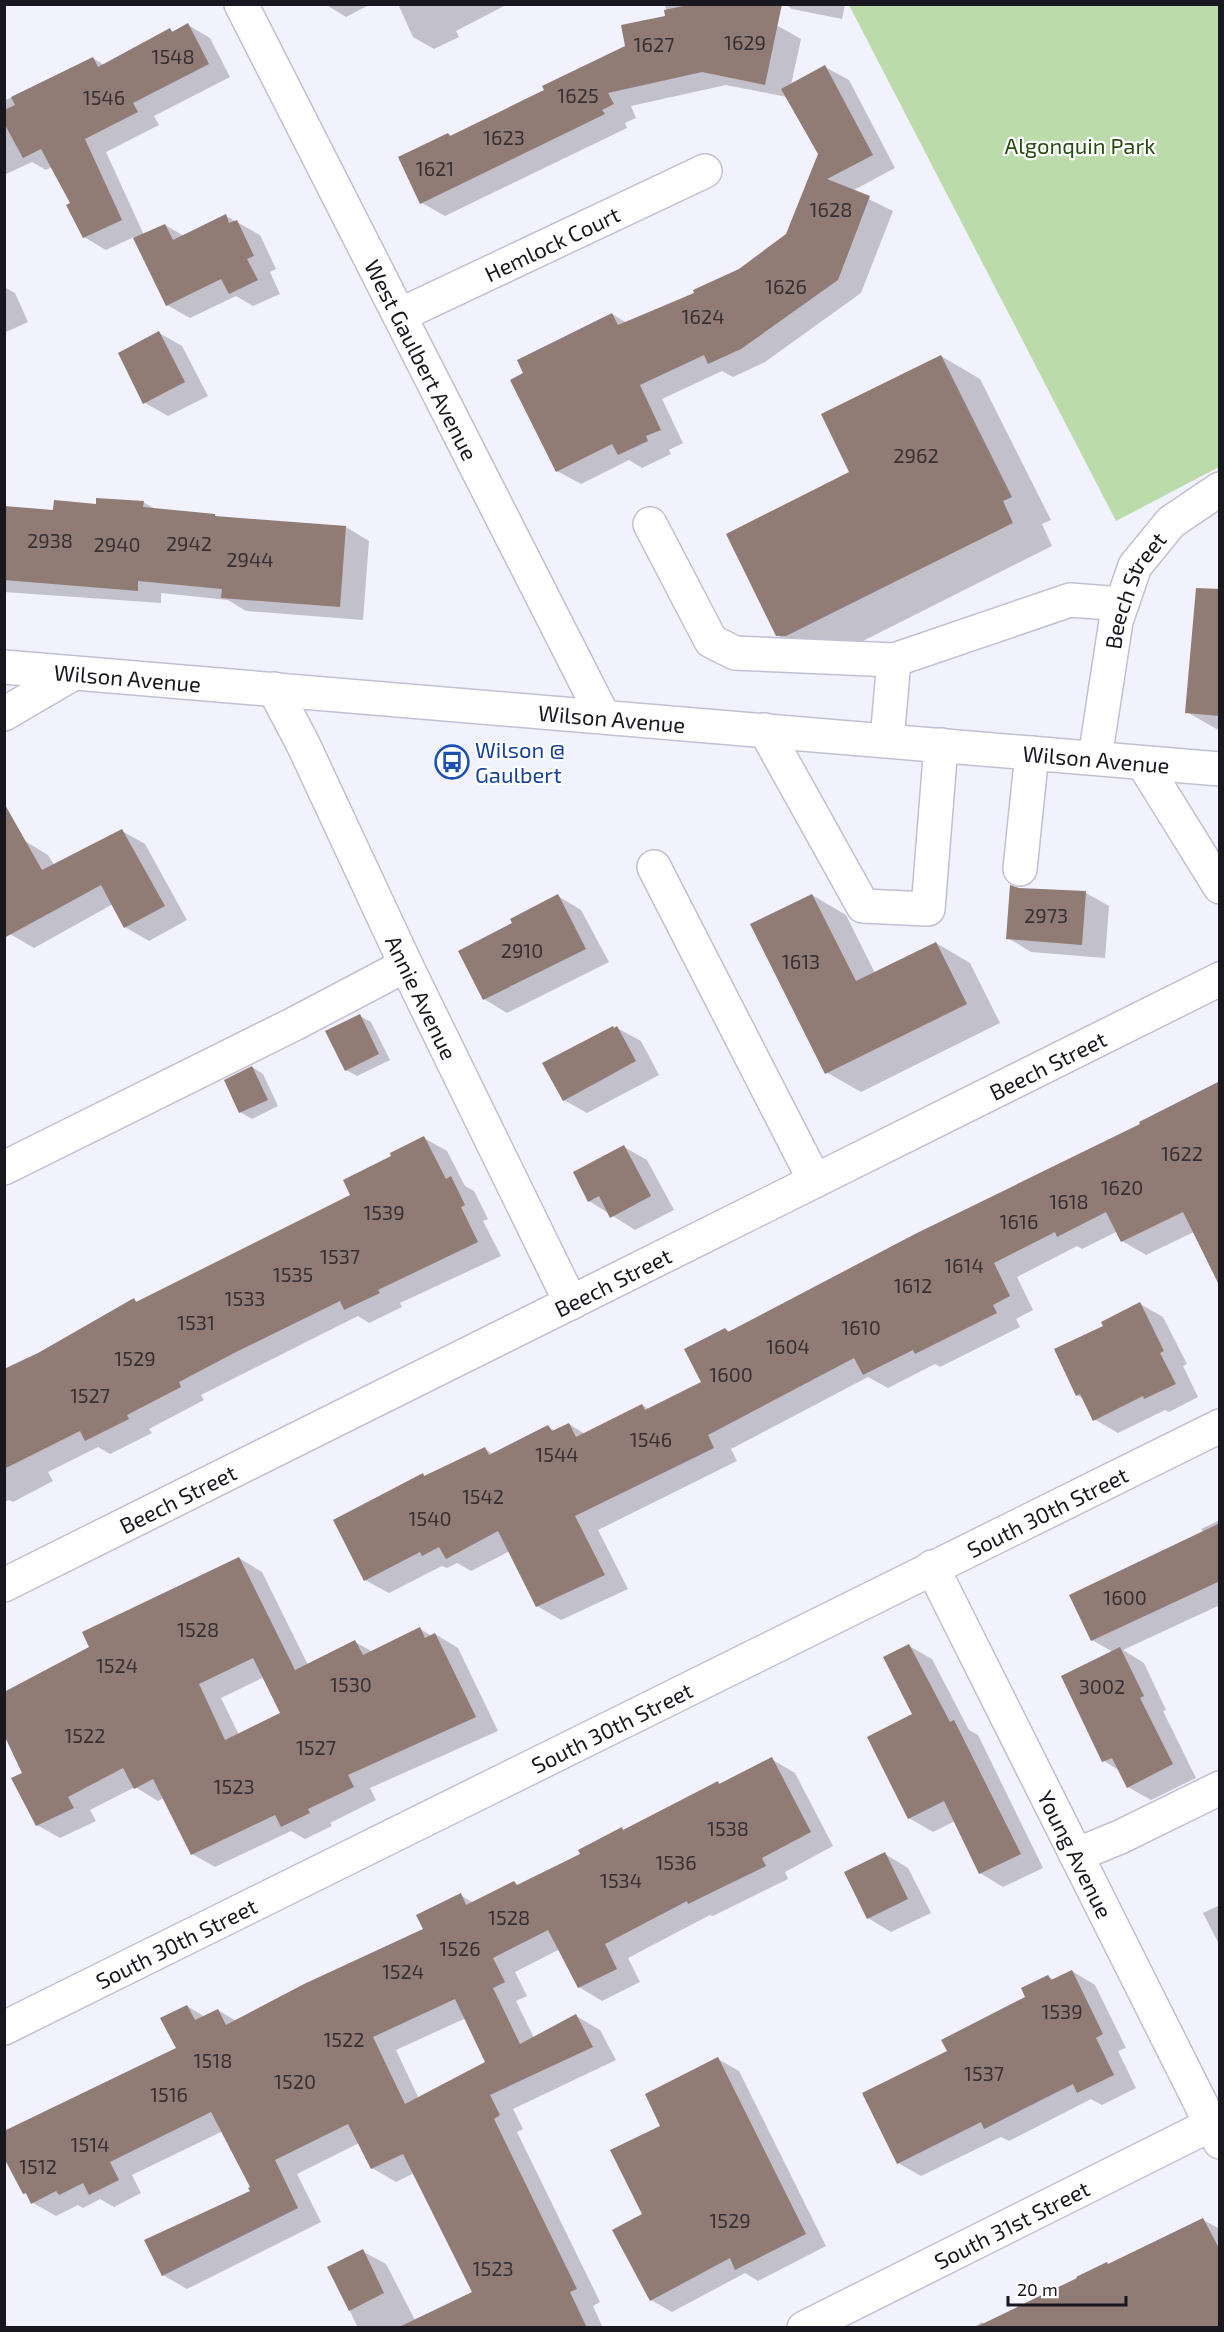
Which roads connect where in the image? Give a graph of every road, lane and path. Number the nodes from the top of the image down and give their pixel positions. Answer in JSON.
{"nodes":[{"id":1,"x":241,"y":4,"type":"edge"},
{"id":2,"x":705,"y":171,"type":"dead end"},
{"id":3,"x":400,"y":315,"type":"junction"},
{"id":4,"x":1220,"y":489,"type":"edge"},
{"id":5,"x":650,"y":524,"type":"dead end"},
{"id":6,"x":1122,"y":604,"type":"junction"},
{"id":7,"x":894,"y":660,"type":"junction"},
{"id":8,"x":4,"y":668,"type":"edge"},
{"id":9,"x":74,"y":673,"type":"junction"},
{"id":10,"x":274,"y":689,"type":"junction"},
{"id":11,"x":4,"y":714,"type":"edge"},
{"id":12,"x":603,"y":716,"type":"junction"},
{"id":13,"x":765,"y":730,"type":"junction"},
{"id":14,"x":886,"y":740,"type":"junction"},
{"id":15,"x":941,"y":745,"type":"junction"},
{"id":16,"x":1032,"y":753,"type":"junction"},
{"id":17,"x":1095,"y":758,"type":"junction"},
{"id":18,"x":1143,"y":763,"type":"junction"},
{"id":19,"x":1220,"y":769,"type":"edge"},
{"id":20,"x":654,"y":867,"type":"dead end"},
{"id":21,"x":1020,"y":869,"type":"dead end"},
{"id":22,"x":1220,"y":887,"type":"edge"},
{"id":23,"x":406,"y":964,"type":"junction"},
{"id":24,"x":1220,"y":979,"type":"edge"},
{"id":25,"x":4,"y":1168,"type":"edge"},
{"id":26,"x":815,"y":1181,"type":"junction"},
{"id":27,"x":571,"y":1304,"type":"junction"},
{"id":28,"x":1220,"y":1426,"type":"edge"},
{"id":29,"x":932,"y":1567,"type":"junction"},
{"id":30,"x":4,"y":1586,"type":"edge"},
{"id":31,"x":1220,"y":1788,"type":"edge"},
{"id":32,"x":1076,"y":1855,"type":"junction"},
{"id":33,"x":4,"y":2028,"type":"edge"},
{"id":34,"x":1217,"y":2129,"type":"edge"},
{"id":35,"x":804,"y":2328,"type":"edge"}],
"edges":[{"from":1,"to":3,"type":"street","name":"West Gaulbert Avenue"},
{"from":2,"to":3,"type":"street","name":"Hemlock Court"},
{"from":3,"to":12,"type":"street","name":"West Gaulbert Avenue"},
{"from":4,"to":6,"type":"street","name":"Beech Street"},
{"from":5,"to":7,"type":"street"},
{"from":6,"to":7,"type":"street"},
{"from":6,"to":17,"type":"street","name":"Beech Street"},
{"from":7,"to":14,"type":"street"},
{"from":8,"to":9,"type":"street","name":"Wilson Avenue"},
{"from":9,"to":10,"type":"street","name":"Wilson Avenue"},
{"from":9,"to":11,"type":"street"},
{"from":10,"to":12,"type":"street","name":"Wilson Avenue"},
{"from":10,"to":23,"type":"street","name":"Annie Avenue"},
{"from":12,"to":13,"type":"street","name":"Wilson Avenue"},
{"from":13,"to":14,"type":"street","name":"Wilson Avenue"},
{"from":13,"to":15,"type":"street"},
{"from":14,"to":15,"type":"street","name":"Wilson Avenue"},
{"from":15,"to":16,"type":"street","name":"Wilson Avenue"},
{"from":16,"to":17,"type":"street","name":"Wilson Avenue"},
{"from":16,"to":21,"type":"street"},
{"from":17,"to":18,"type":"street","name":"Wilson Avenue"},
{"from":18,"to":19,"type":"street","name":"Wilson Avenue"},
{"from":18,"to":22,"type":"street"},
{"from":20,"to":26,"type":"street"},
{"from":23,"to":25,"type":"street"},
{"from":23,"to":27,"type":"street","name":"Annie Avenue"},
{"from":24,"to":26,"type":"street","name":"Beech Street"},
{"from":26,"to":27,"type":"street","name":"Beech Street"},
{"from":27,"to":30,"type":"street","name":"Beech Street"},
{"from":28,"to":29,"type":"street","name":"South 30th Street"},
{"from":29,"to":32,"type":"street","name":"Young Avenue"},
{"from":29,"to":33,"type":"street","name":"South 30th Street"},
{"from":31,"to":32,"type":"street"},
{"from":32,"to":34,"type":"street","name":"Young Avenue"},
{"from":34,"to":35,"type":"street","name":"South 31st Street"}]}
